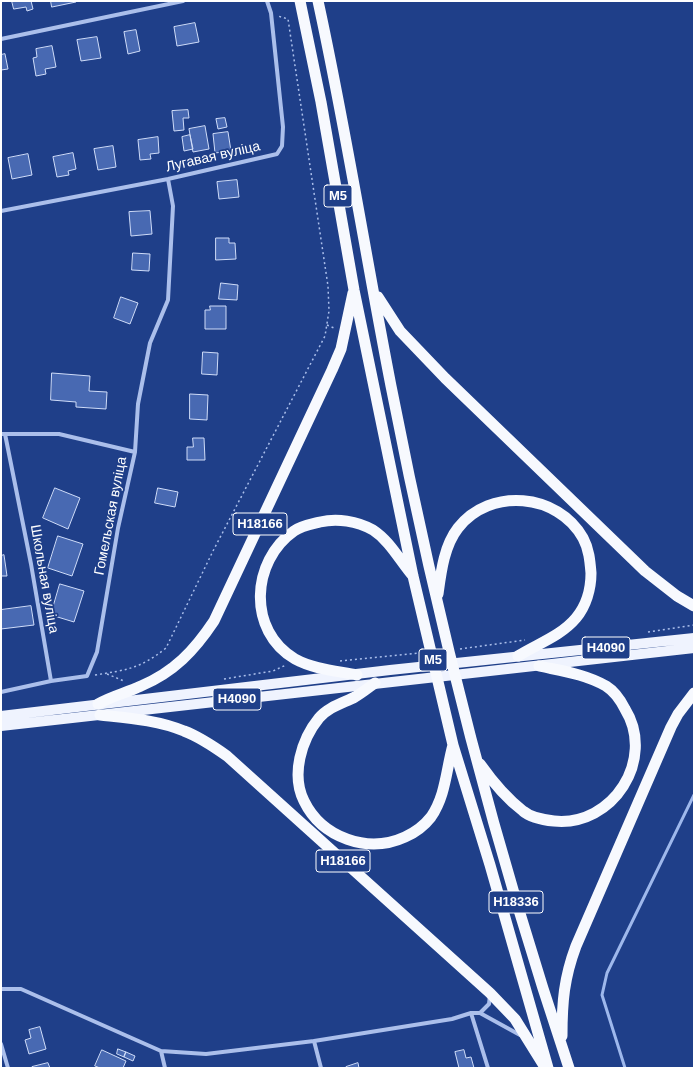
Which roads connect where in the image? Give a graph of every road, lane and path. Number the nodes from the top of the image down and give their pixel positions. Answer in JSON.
{"nodes":[{"id":1,"x":183,"y":1,"type":"edge"},
{"id":2,"x":267,"y":1,"type":"edge"},
{"id":3,"x":300,"y":1,"type":"edge"},
{"id":4,"x":318,"y":1,"type":"edge"},
{"id":5,"x":270,"y":13,"type":"junction"},
{"id":6,"x":1,"y":39,"type":"edge"},
{"id":7,"x":168,"y":179,"type":"junction"},
{"id":8,"x":1,"y":211,"type":"edge"},
{"id":9,"x":373,"y":288,"type":"junction"},
{"id":10,"x":354,"y":290,"type":"junction"},
{"id":11,"x":3,"y":434,"type":"edge"},
{"id":12,"x":135,"y":452,"type":"junction"},
{"id":13,"x":413,"y":576,"type":"junction"},
{"id":14,"x":437,"y":600,"type":"junction"},
{"id":15,"x":694,"y":606,"type":"edge"},
{"id":16,"x":694,"y":638,"type":"edge"},
{"id":17,"x":530,"y":639,"type":"dead end"},
{"id":18,"x":494,"y":645,"type":"dead end"},
{"id":19,"x":694,"y":648,"type":"edge"},
{"id":20,"x":388,"y":656,"type":"dead end"},
{"id":21,"x":518,"y":656,"type":"junction"},
{"id":22,"x":334,"y":662,"type":"dead end"},
{"id":23,"x":291,"y":663,"type":"dead end"},
{"id":24,"x":539,"y":666,"type":"junction"},
{"id":25,"x":105,"y":673,"type":"junction"},
{"id":26,"x":356,"y":675,"type":"junction"},
{"id":27,"x":87,"y":676,"type":"junction"},
{"id":28,"x":218,"y":680,"type":"dead end"},
{"id":29,"x":51,"y":681,"type":"junction"},
{"id":30,"x":125,"y":682,"type":"dead end"},
{"id":31,"x":375,"y":683,"type":"junction"},
{"id":32,"x":1,"y":692,"type":"edge"},
{"id":33,"x":694,"y":693,"type":"edge"},
{"id":34,"x":99,"y":710,"type":"junction"},
{"id":35,"x":1,"y":716,"type":"edge"},
{"id":36,"x":1,"y":726,"type":"edge"},
{"id":37,"x":453,"y":745,"type":"junction"},
{"id":38,"x":474,"y":756,"type":"junction"},
{"id":39,"x":1,"y":989,"type":"edge"},
{"id":40,"x":490,"y":993,"type":"junction"},
{"id":41,"x":472,"y":1013,"type":"junction"},
{"id":42,"x":480,"y":1013,"type":"junction"},
{"id":43,"x":314,"y":1041,"type":"junction"},
{"id":44,"x":529,"y":1041,"type":"junction"},
{"id":45,"x":1,"y":1044,"type":"edge"},
{"id":46,"x":562,"y":1046,"type":"junction"},
{"id":47,"x":161,"y":1050,"type":"junction"},
{"id":48,"x":8,"y":1068,"type":"edge"},
{"id":49,"x":165,"y":1068,"type":"edge"},
{"id":50,"x":321,"y":1068,"type":"edge"},
{"id":51,"x":488,"y":1068,"type":"edge"},
{"id":52,"x":547,"y":1068,"type":"edge"},
{"id":53,"x":569,"y":1068,"type":"edge"}],
"edges":[{"from":1,"to":6,"type":"street"},
{"from":2,"to":5,"type":"street","name":"Лугавая вуліца"},
{"from":3,"to":10,"type":"highway","number":"М5"},
{"from":4,"to":9,"type":"highway","number":"М5"},
{"from":5,"to":7,"type":"street","name":"Лугавая вуліца"},
{"from":5,"to":25,"type":"path"},
{"from":7,"to":8,"type":"street","name":"Лугавая вуліца"},
{"from":7,"to":12,"type":"street"},
{"from":9,"to":14,"type":"highway","number":"М5"},
{"from":9,"to":15,"type":"highway"},
{"from":10,"to":13,"type":"highway","number":"М5"},
{"from":10,"to":34,"type":"highway","number":"Н18166"},
{"from":11,"to":12,"type":"street","name":"Гомельская вуліца"},
{"from":11,"to":29,"type":"street","name":"Школьная вуліца"},
{"from":12,"to":27,"type":"street","name":"Гомельская вуліца"},
{"from":13,"to":26,"type":"highway","number":"Н18166"},
{"from":13,"to":37,"type":"highway","number":"М5"},
{"from":14,"to":21,"type":"highway"},
{"from":14,"to":38,"type":"highway","number":"М5"},
{"from":16,"to":21,"type":"main road","number":"Н4090"},
{"from":17,"to":18,"type":"path"},
{"from":19,"to":24,"type":"main road","number":"Н4090"},
{"from":20,"to":22,"type":"path"},
{"from":21,"to":26,"type":"main road","number":"Н4090"},
{"from":23,"to":28,"type":"path"},
{"from":24,"to":31,"type":"main road","number":"Н4090"},
{"from":24,"to":38,"type":"highway"},
{"from":25,"to":27,"type":"path"},
{"from":25,"to":30,"type":"path"},
{"from":26,"to":34,"type":"main road","number":"Н4090"},
{"from":27,"to":29,"type":"street"},
{"from":29,"to":32,"type":"street"},
{"from":31,"to":34,"type":"main road","number":"Н4090"},
{"from":31,"to":37,"type":"highway","number":"Н18166"},
{"from":33,"to":46,"type":"highway"},
{"from":34,"to":35,"type":"main road","number":"Н4090"},
{"from":34,"to":36,"type":"main road","number":"Н4090"},
{"from":34,"to":40,"type":"highway","number":"Н18166"},
{"from":37,"to":52,"type":"highway","number":"Н18336"},
{"from":38,"to":46,"type":"highway","number":"Н18336"},
{"from":39,"to":47,"type":"street"},
{"from":40,"to":42,"type":"street"},
{"from":40,"to":44,"type":"highway","number":"Н18166"},
{"from":41,"to":42,"type":"street"},
{"from":41,"to":43,"type":"street"},
{"from":41,"to":51,"type":"street"},
{"from":42,"to":44,"type":"street"},
{"from":43,"to":47,"type":"street"},
{"from":43,"to":50,"type":"street"},
{"from":44,"to":52,"type":"highway","number":"Н18166"},
{"from":45,"to":48,"type":"street"},
{"from":46,"to":53,"type":"highway","number":"Н18336"},
{"from":47,"to":49,"type":"street"}]}
